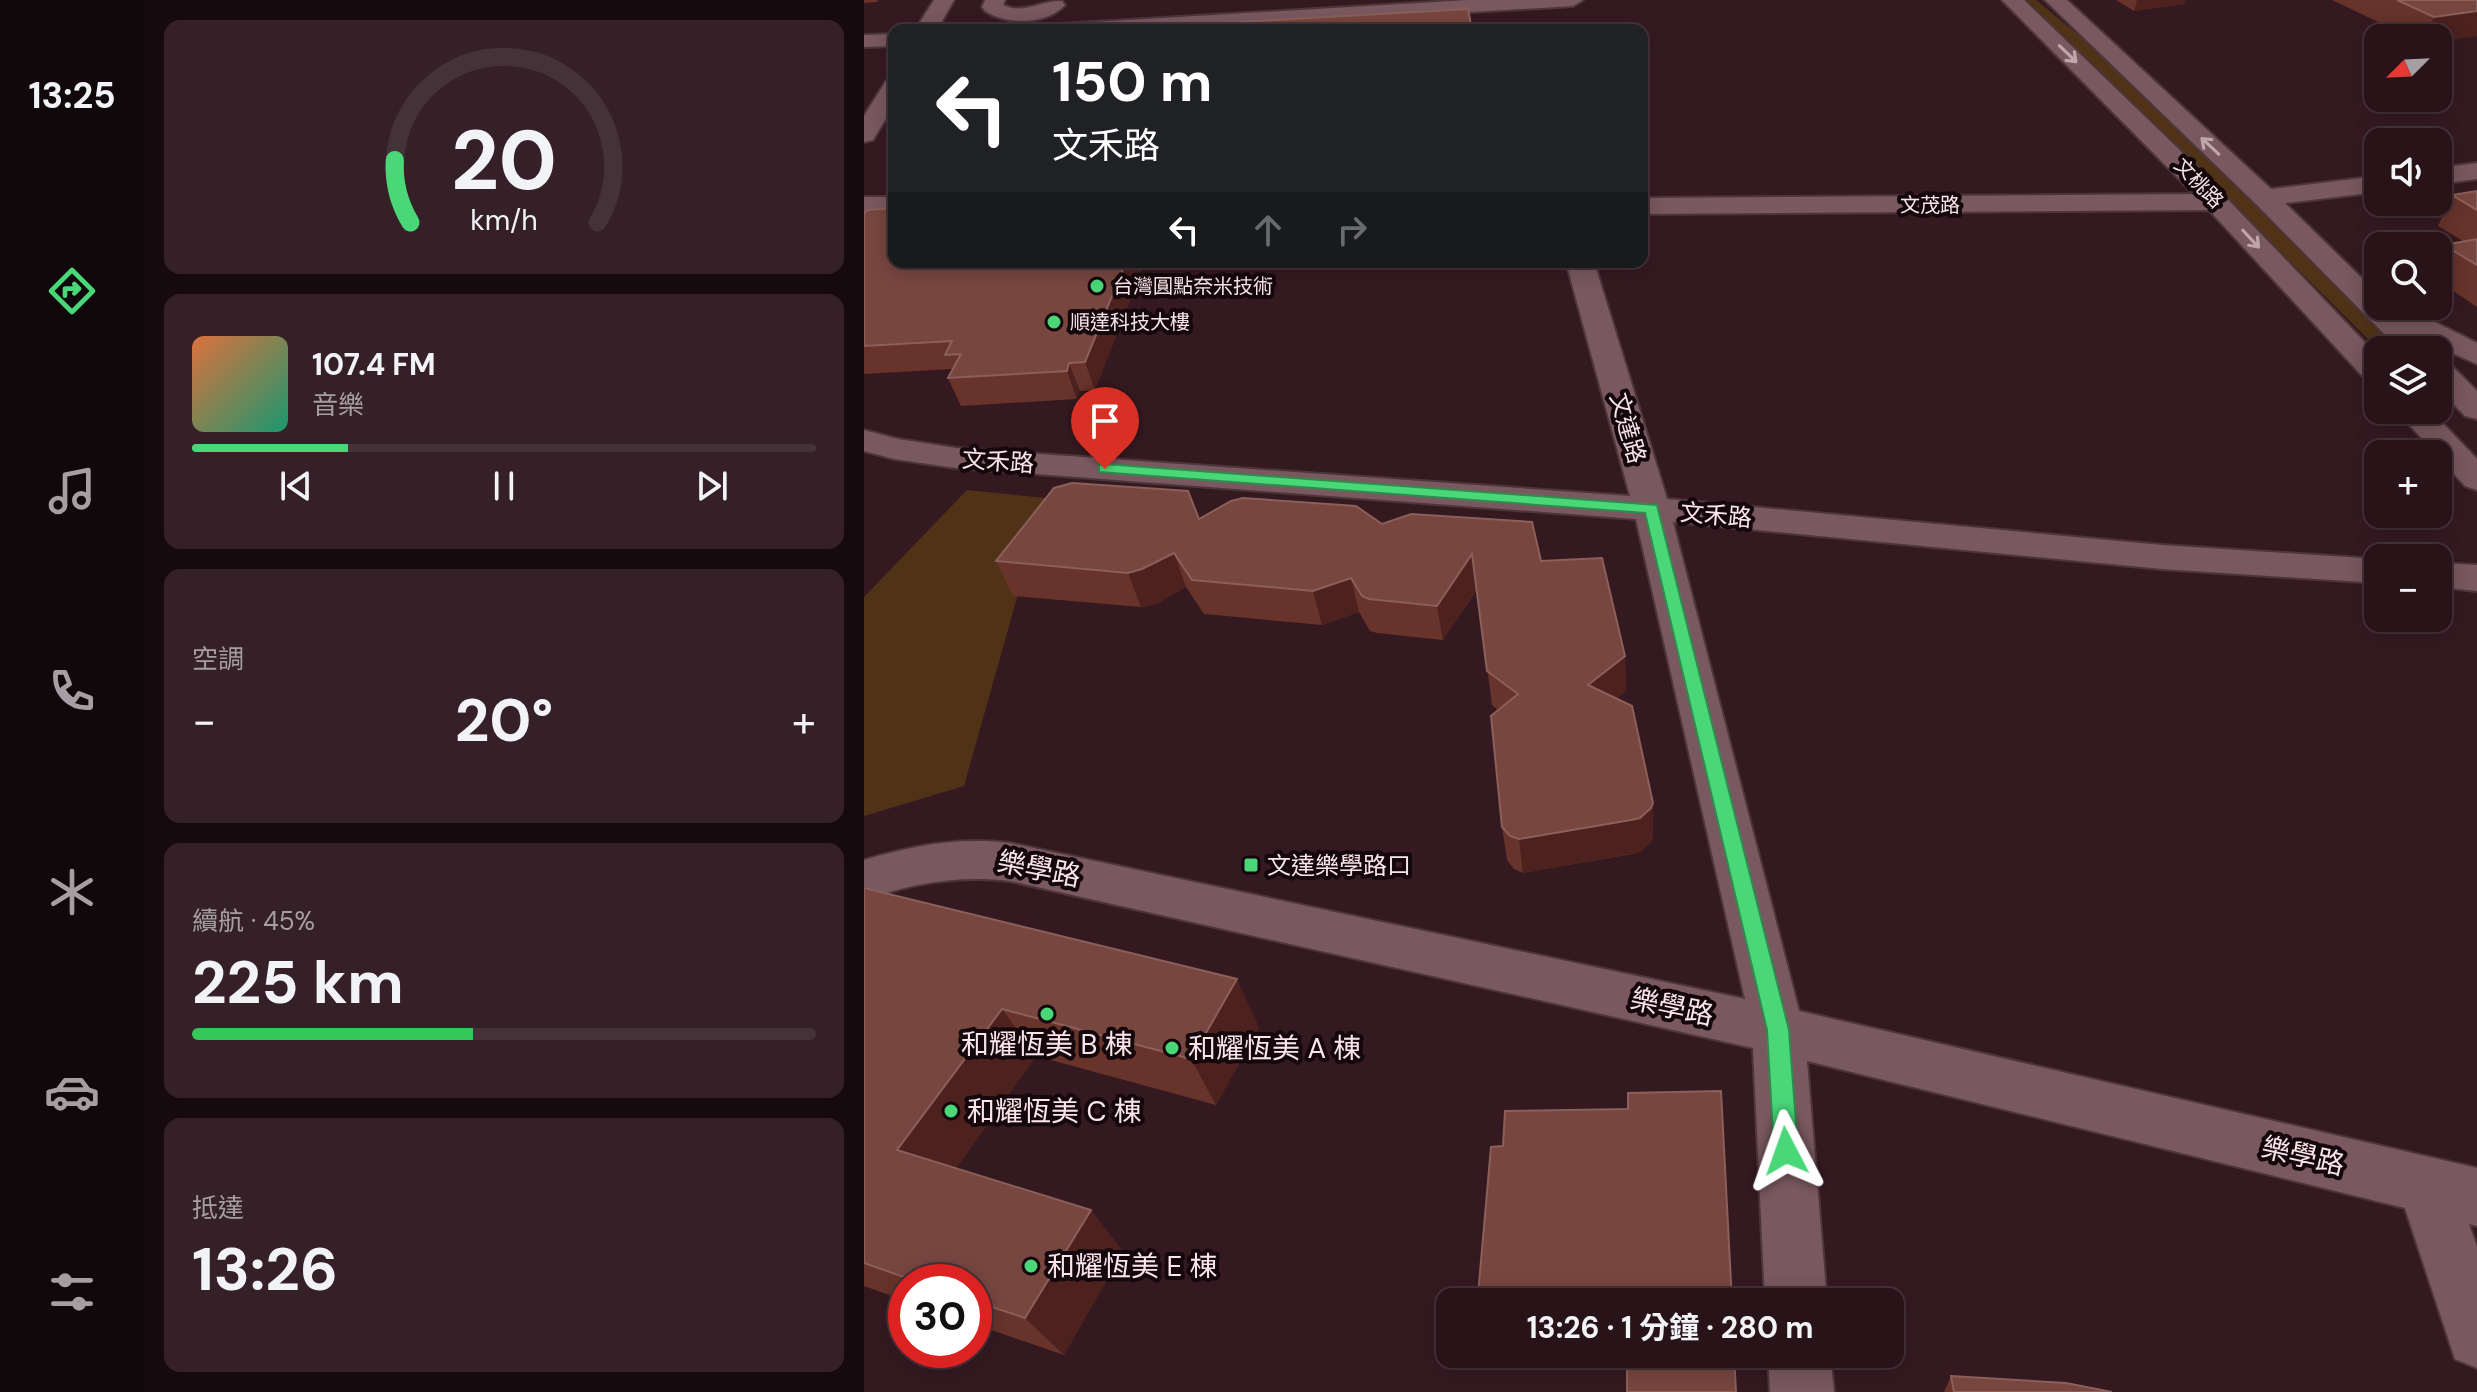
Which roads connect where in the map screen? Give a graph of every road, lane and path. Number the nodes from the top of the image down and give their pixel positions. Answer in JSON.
{"nodes":[{"id":1,"x":944,"y":0,"type":"edge"},
{"id":2,"x":1573,"y":0,"type":"edge"},
{"id":3,"x":2012,"y":0,"type":"edge"},
{"id":4,"x":2055,"y":0,"type":"edge"},
{"id":5,"x":995,"y":1,"type":"edge"},
{"id":6,"x":1047,"y":2,"type":"edge"},
{"id":7,"x":1516,"y":4,"type":"junction"},
{"id":8,"x":930,"y":24,"type":"edge"},
{"id":9,"x":1165,"y":24,"type":"edge"},
{"id":10,"x":1521,"y":24,"type":"edge"},
{"id":11,"x":888,"y":40,"type":"edge"},
{"id":12,"x":864,"y":41,"type":"edge"},
{"id":13,"x":888,"y":96,"type":"edge"},
{"id":14,"x":864,"y":135,"type":"edge"},
{"id":15,"x":2477,"y":171,"type":"edge"},
{"id":16,"x":2452,"y":174,"type":"edge"},
{"id":17,"x":2364,"y":186,"type":"edge"},
{"id":18,"x":2265,"y":198,"type":"junction"},
{"id":19,"x":2217,"y":202,"type":"junction"},
{"id":20,"x":864,"y":205,"type":"edge"},
{"id":21,"x":888,"y":205,"type":"edge"},
{"id":22,"x":1648,"y":206,"type":"edge"},
{"id":23,"x":1582,"y":268,"type":"edge"},
{"id":24,"x":2364,"y":292,"type":"edge"},
{"id":25,"x":2391,"y":320,"type":"edge"},
{"id":26,"x":2408,"y":320,"type":"edge"},
{"id":27,"x":2405,"y":336,"type":"edge"},
{"id":28,"x":2477,"y":355,"type":"edge"},
{"id":29,"x":2364,"y":359,"type":"edge"},
{"id":30,"x":2452,"y":384,"type":"edge"},
{"id":31,"x":2477,"y":409,"type":"edge"},
{"id":32,"x":2425,"y":424,"type":"edge"},
{"id":33,"x":864,"y":440,"type":"edge"},
{"id":34,"x":2477,"y":479,"type":"edge"},
{"id":35,"x":1652,"y":509,"type":"junction"},
{"id":36,"x":2364,"y":570,"type":"edge"},
{"id":37,"x":2452,"y":576,"type":"edge"},
{"id":38,"x":2477,"y":578,"type":"edge"},
{"id":39,"x":864,"y":880,"type":"edge"},
{"id":40,"x":1778,"y":1030,"type":"junction"},
{"id":41,"x":2452,"y":1191,"type":"edge"},
{"id":42,"x":1795,"y":1288,"type":"edge"},
{"id":43,"x":2477,"y":1337,"type":"edge"},
{"id":44,"x":1800,"y":1368,"type":"edge"},
{"id":45,"x":1802,"y":1392,"type":"edge"}],
"edges":[{"from":1,"to":8,"type":"street"},
{"from":2,"to":7,"type":"street"},
{"from":3,"to":19,"type":"street","name":"文桃路","one_way":true},
{"from":18,"to":4,"type":"street","name":"文桃路","one_way":true},
{"from":5,"to":6,"type":"street"},
{"from":7,"to":9,"type":"street"},
{"from":7,"to":10,"type":"street"},
{"from":11,"to":12,"type":"street"},
{"from":13,"to":14,"type":"street"},
{"from":15,"to":16,"type":"street"},
{"from":17,"to":18,"type":"street"},
{"from":18,"to":24,"type":"street","name":"文桃路"},
{"from":19,"to":22,"type":"street","name":"文茂路"},
{"from":19,"to":29,"type":"street","name":"文桃路","one_way":true},
{"from":20,"to":21,"type":"street"},
{"from":23,"to":35,"type":"street","name":"文達路"},
{"from":25,"to":27,"type":"street","name":"文桃路"},
{"from":26,"to":28,"type":"street"},
{"from":30,"to":31,"type":"street"},
{"from":32,"to":34,"type":"street"},
{"from":33,"to":35,"type":"street","name":"文禾路"},
{"from":35,"to":36,"type":"street","name":"文禾路"},
{"from":35,"to":40,"type":"street","name":"文達路"},
{"from":37,"to":38,"type":"street"},
{"from":39,"to":40,"type":"street","name":"樂學路"},
{"from":40,"to":41,"type":"street","name":"樂學路"},
{"from":40,"to":42,"type":"street","name":"文達路"},
{"from":41,"to":43,"type":"street"},
{"from":44,"to":45,"type":"street"}]}
